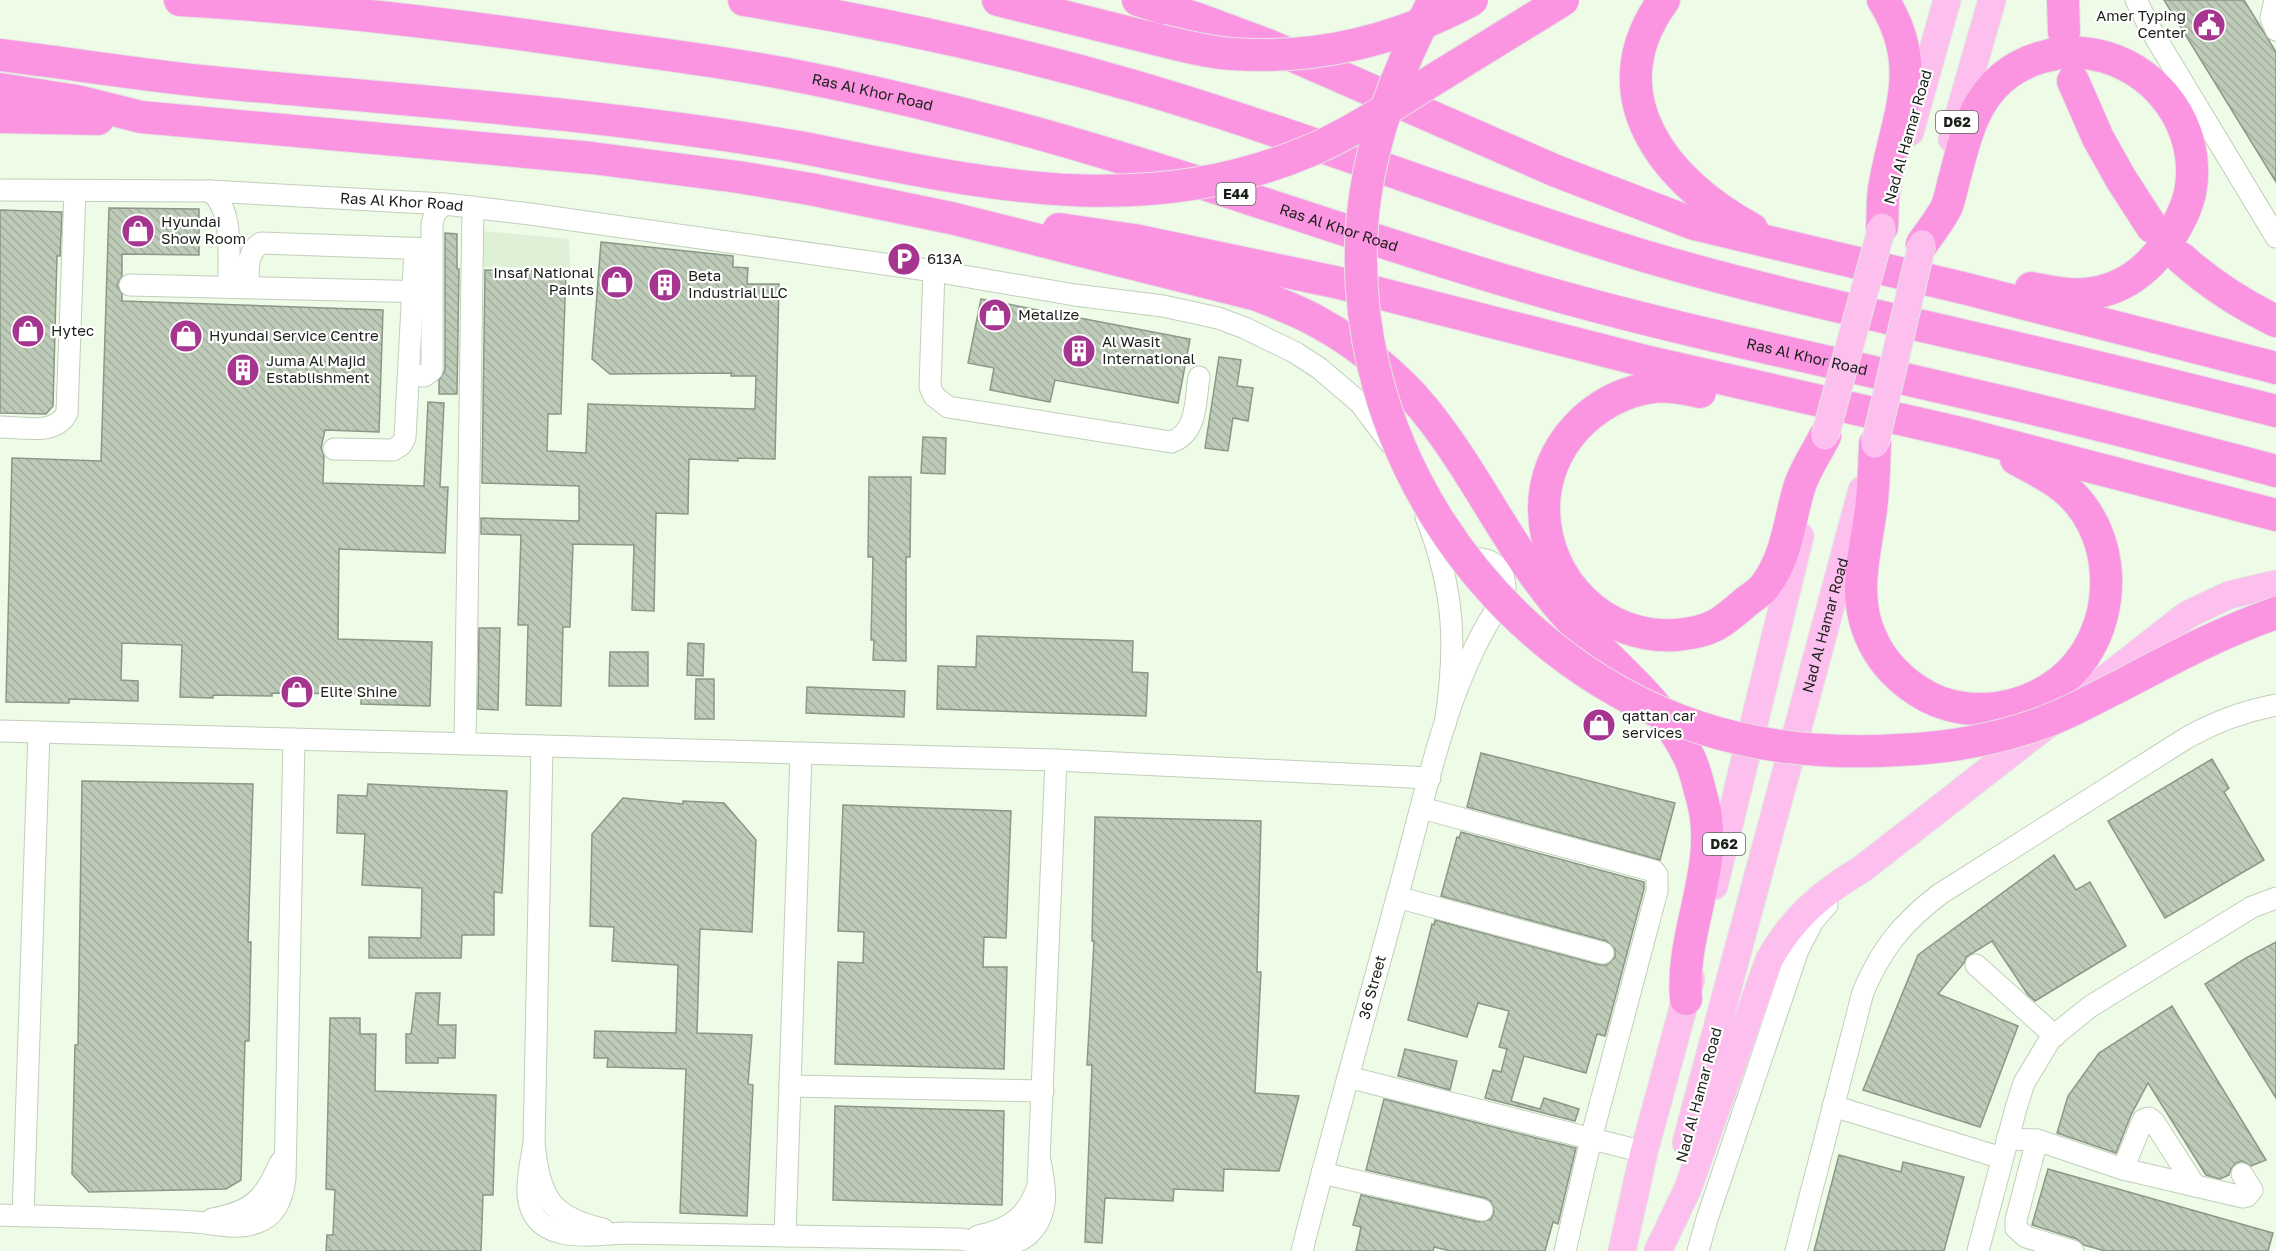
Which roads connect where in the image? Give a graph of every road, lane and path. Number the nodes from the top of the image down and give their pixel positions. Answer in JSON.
{"nodes":[{"id":1,"x":180,"y":0,"type":"edge"},
{"id":2,"x":744,"y":0,"type":"edge"},
{"id":3,"x":998,"y":0,"type":"edge"},
{"id":4,"x":1138,"y":0,"type":"edge"},
{"id":5,"x":1434,"y":0,"type":"edge"},
{"id":6,"x":1472,"y":0,"type":"edge"},
{"id":7,"x":1563,"y":0,"type":"edge"},
{"id":8,"x":1664,"y":0,"type":"edge"},
{"id":9,"x":1883,"y":0,"type":"edge"},
{"id":10,"x":1947,"y":0,"type":"edge"},
{"id":11,"x":1992,"y":0,"type":"edge"},
{"id":12,"x":2063,"y":0,"type":"edge"},
{"id":13,"x":2136,"y":0,"type":"edge"},
{"id":14,"x":2275,"y":0,"type":"edge"},
{"id":15,"x":2276,"y":30,"type":"edge"},
{"id":16,"x":2064,"y":32,"type":"dead end"},
{"id":17,"x":0,"y":55,"type":"edge"},
{"id":18,"x":2073,"y":81,"type":"dead end"},
{"id":19,"x":0,"y":89,"type":"edge"},
{"id":20,"x":0,"y":117,"type":"edge"},
{"id":21,"x":141,"y":117,"type":"junction"},
{"id":22,"x":0,"y":190,"type":"edge"},
{"id":23,"x":75,"y":190,"type":"junction"},
{"id":24,"x":210,"y":191,"type":"junction"},
{"id":25,"x":444,"y":204,"type":"junction"},
{"id":26,"x":473,"y":207,"type":"junction"},
{"id":27,"x":951,"y":218,"type":"junction"},
{"id":28,"x":1882,"y":227,"type":"junction"},
{"id":29,"x":2152,"y":227,"type":"dead end"},
{"id":30,"x":2276,"y":237,"type":"edge"},
{"id":31,"x":1922,"y":244,"type":"junction"},
{"id":32,"x":1794,"y":247,"type":"junction"},
{"id":33,"x":424,"y":249,"type":"junction"},
{"id":34,"x":2181,"y":258,"type":"dead end"},
{"id":35,"x":933,"y":271,"type":"junction"},
{"id":36,"x":130,"y":285,"type":"dead end"},
{"id":37,"x":239,"y":287,"type":"junction"},
{"id":38,"x":1967,"y":289,"type":"junction"},
{"id":39,"x":423,"y":292,"type":"junction"},
{"id":40,"x":2276,"y":321,"type":"edge"},
{"id":41,"x":2276,"y":368,"type":"edge"},
{"id":42,"x":1199,"y":377,"type":"dead end"},
{"id":43,"x":1798,"y":396,"type":"junction"},
{"id":44,"x":2276,"y":411,"type":"edge"},
{"id":45,"x":0,"y":427,"type":"edge"},
{"id":46,"x":1961,"y":433,"type":"junction"},
{"id":47,"x":1825,"y":436,"type":"junction"},
{"id":48,"x":1875,"y":444,"type":"junction"},
{"id":49,"x":334,"y":450,"type":"dead end"},
{"id":50,"x":2276,"y":471,"type":"edge"},
{"id":51,"x":2276,"y":515,"type":"edge"},
{"id":52,"x":1446,"y":582,"type":"junction"},
{"id":53,"x":2276,"y":584,"type":"edge"},
{"id":54,"x":2276,"y":613,"type":"edge"},
{"id":55,"x":2276,"y":705,"type":"edge"},
{"id":56,"x":1445,"y":725,"type":"junction"},
{"id":57,"x":0,"y":731,"type":"edge"},
{"id":58,"x":39,"y":732,"type":"junction"},
{"id":59,"x":294,"y":739,"type":"junction"},
{"id":60,"x":465,"y":744,"type":"junction"},
{"id":61,"x":542,"y":746,"type":"junction"},
{"id":62,"x":801,"y":753,"type":"junction"},
{"id":63,"x":1056,"y":760,"type":"junction"},
{"id":64,"x":1430,"y":778,"type":"junction"},
{"id":65,"x":1422,"y":808,"type":"junction"},
{"id":66,"x":1862,"y":869,"type":"junction"},
{"id":67,"x":1397,"y":897,"type":"junction"},
{"id":68,"x":2276,"y":898,"type":"edge"},
{"id":69,"x":1603,"y":953,"type":"dead end"},
{"id":70,"x":1974,"y":968,"type":"dead end"},
{"id":71,"x":1686,"y":999,"type":"junction"},
{"id":72,"x":2053,"y":1037,"type":"junction"},
{"id":73,"x":1348,"y":1077,"type":"junction"},
{"id":74,"x":790,"y":1086,"type":"junction"},
{"id":75,"x":1043,"y":1091,"type":"junction"},
{"id":76,"x":1833,"y":1106,"type":"junction"},
{"id":77,"x":1591,"y":1139,"type":"junction"},
{"id":78,"x":2037,"y":1140,"type":"junction"},
{"id":79,"x":2004,"y":1148,"type":"junction"},
{"id":80,"x":1644,"y":1152,"type":"junction"},
{"id":81,"x":2123,"y":1168,"type":"junction"},
{"id":82,"x":1322,"y":1173,"type":"junction"},
{"id":83,"x":2242,"y":1174,"type":"dead end"},
{"id":84,"x":2195,"y":1186,"type":"junction"},
{"id":85,"x":1482,"y":1210,"type":"dead end"},
{"id":86,"x":0,"y":1215,"type":"edge"},
{"id":87,"x":23,"y":1216,"type":"junction"},
{"id":88,"x":785,"y":1236,"type":"junction"},
{"id":89,"x":1302,"y":1251,"type":"edge"},
{"id":90,"x":1565,"y":1251,"type":"edge"},
{"id":91,"x":1622,"y":1251,"type":"edge"},
{"id":92,"x":1657,"y":1251,"type":"edge"},
{"id":93,"x":1698,"y":1251,"type":"edge"},
{"id":94,"x":1796,"y":1251,"type":"edge"},
{"id":95,"x":1978,"y":1251,"type":"edge"},
{"id":96,"x":2073,"y":1251,"type":"edge"}],
"edges":[{"from":1,"to":50,"type":"highway","name":"Ras Al Khor Road","number":"E44"},
{"from":2,"to":44,"type":"highway"},
{"from":3,"to":6,"type":"highway","bridge":true},
{"from":4,"to":32,"type":"highway"},
{"from":5,"to":54,"type":"highway","bridge":true},
{"from":7,"to":17,"type":"highway","bridge":true},
{"from":8,"to":32,"type":"highway"},
{"from":9,"to":28,"type":"highway"},
{"from":10,"to":28,"type":"main road","name":"Nad Al Hamar Road","number":"D62"},
{"from":11,"to":31,"type":"main road","name":"Nad Al Hamar Road","number":"D62"},
{"from":12,"to":16,"type":"highway"},
{"from":13,"to":30,"type":"street"},
{"from":14,"to":15,"type":"street"},
{"from":18,"to":29,"type":"highway"},
{"from":19,"to":21,"type":"highway"},
{"from":20,"to":21,"type":"highway"},
{"from":21,"to":27,"type":"highway"},
{"from":22,"to":23,"type":"street","name":"Ras Al Khor Road"},
{"from":23,"to":24,"type":"street","name":"Ras Al Khor Road"},
{"from":23,"to":45,"type":"street"},
{"from":24,"to":25,"type":"street","name":"Ras Al Khor Road"},
{"from":24,"to":37,"type":"street"},
{"from":25,"to":26,"type":"street","name":"Ras Al Khor Road"},
{"from":25,"to":33,"type":"street"},
{"from":26,"to":35,"type":"street","name":"Ras Al Khor Road"},
{"from":26,"to":60,"type":"street"},
{"from":27,"to":43,"type":"highway"},
{"from":27,"to":71,"type":"highway"},
{"from":28,"to":47,"type":"main road","name":"Nad Al Hamar Road","number":"D62","bridge":true},
{"from":31,"to":38,"type":"highway"},
{"from":31,"to":48,"type":"main road","name":"Nad Al Hamar Road","number":"D62","bridge":true},
{"from":32,"to":38,"type":"highway"},
{"from":33,"to":37,"type":"street"},
{"from":33,"to":39,"type":"street"},
{"from":34,"to":40,"type":"highway"},
{"from":35,"to":42,"type":"street"},
{"from":35,"to":52,"type":"street","name":"Ras Al Khor Road"},
{"from":36,"to":37,"type":"street"},
{"from":37,"to":39,"type":"street"},
{"from":38,"to":41,"type":"highway"},
{"from":39,"to":49,"type":"street"},
{"from":43,"to":46,"type":"highway"},
{"from":43,"to":47,"type":"highway"},
{"from":46,"to":48,"type":"highway"},
{"from":46,"to":51,"type":"highway"},
{"from":47,"to":71,"type":"main road","name":"Nad Al Hamar Road","number":"D62"},
{"from":48,"to":92,"type":"main road","name":"Nad Al Hamar Road","number":"D62"},
{"from":52,"to":56,"type":"street","name":"Ras Al Khor Road"},
{"from":52,"to":56,"type":"street"},
{"from":53,"to":66,"type":"main road"},
{"from":55,"to":76,"type":"street"},
{"from":56,"to":64,"type":"street","name":"36 Street"},
{"from":57,"to":58,"type":"street"},
{"from":58,"to":59,"type":"street"},
{"from":58,"to":87,"type":"street"},
{"from":59,"to":60,"type":"street"},
{"from":59,"to":87,"type":"street"},
{"from":60,"to":61,"type":"street"},
{"from":61,"to":62,"type":"street"},
{"from":61,"to":88,"type":"street"},
{"from":62,"to":63,"type":"street"},
{"from":62,"to":74,"type":"street"},
{"from":63,"to":64,"type":"street"},
{"from":63,"to":75,"type":"street"},
{"from":64,"to":65,"type":"street","name":"36 Street"},
{"from":65,"to":67,"type":"street","name":"36 Street"},
{"from":65,"to":77,"type":"street"},
{"from":66,"to":92,"type":"main road"},
{"from":66,"to":93,"type":"street"},
{"from":67,"to":69,"type":"street"},
{"from":67,"to":73,"type":"street","name":"36 Street"},
{"from":68,"to":72,"type":"street"},
{"from":70,"to":72,"type":"street"},
{"from":71,"to":80,"type":"main road","name":"Nad Al Hamar Road","number":"D62"},
{"from":72,"to":79,"type":"street"},
{"from":73,"to":77,"type":"street"},
{"from":73,"to":82,"type":"street","name":"36 Street"},
{"from":74,"to":75,"type":"street"},
{"from":74,"to":88,"type":"street"},
{"from":75,"to":88,"type":"street"},
{"from":76,"to":79,"type":"street"},
{"from":76,"to":94,"type":"street"},
{"from":77,"to":80,"type":"street"},
{"from":77,"to":90,"type":"street"},
{"from":78,"to":79,"type":"street"},
{"from":78,"to":81,"type":"street"},
{"from":78,"to":96,"type":"street"},
{"from":79,"to":95,"type":"street"},
{"from":80,"to":91,"type":"main road","name":"Nad Al Hamar Road","number":"D62"},
{"from":81,"to":84,"type":"street"},
{"from":81,"to":84,"type":"street"},
{"from":82,"to":85,"type":"street"},
{"from":82,"to":89,"type":"street","name":"36 Street"},
{"from":83,"to":84,"type":"street"},
{"from":86,"to":87,"type":"street"}]}
